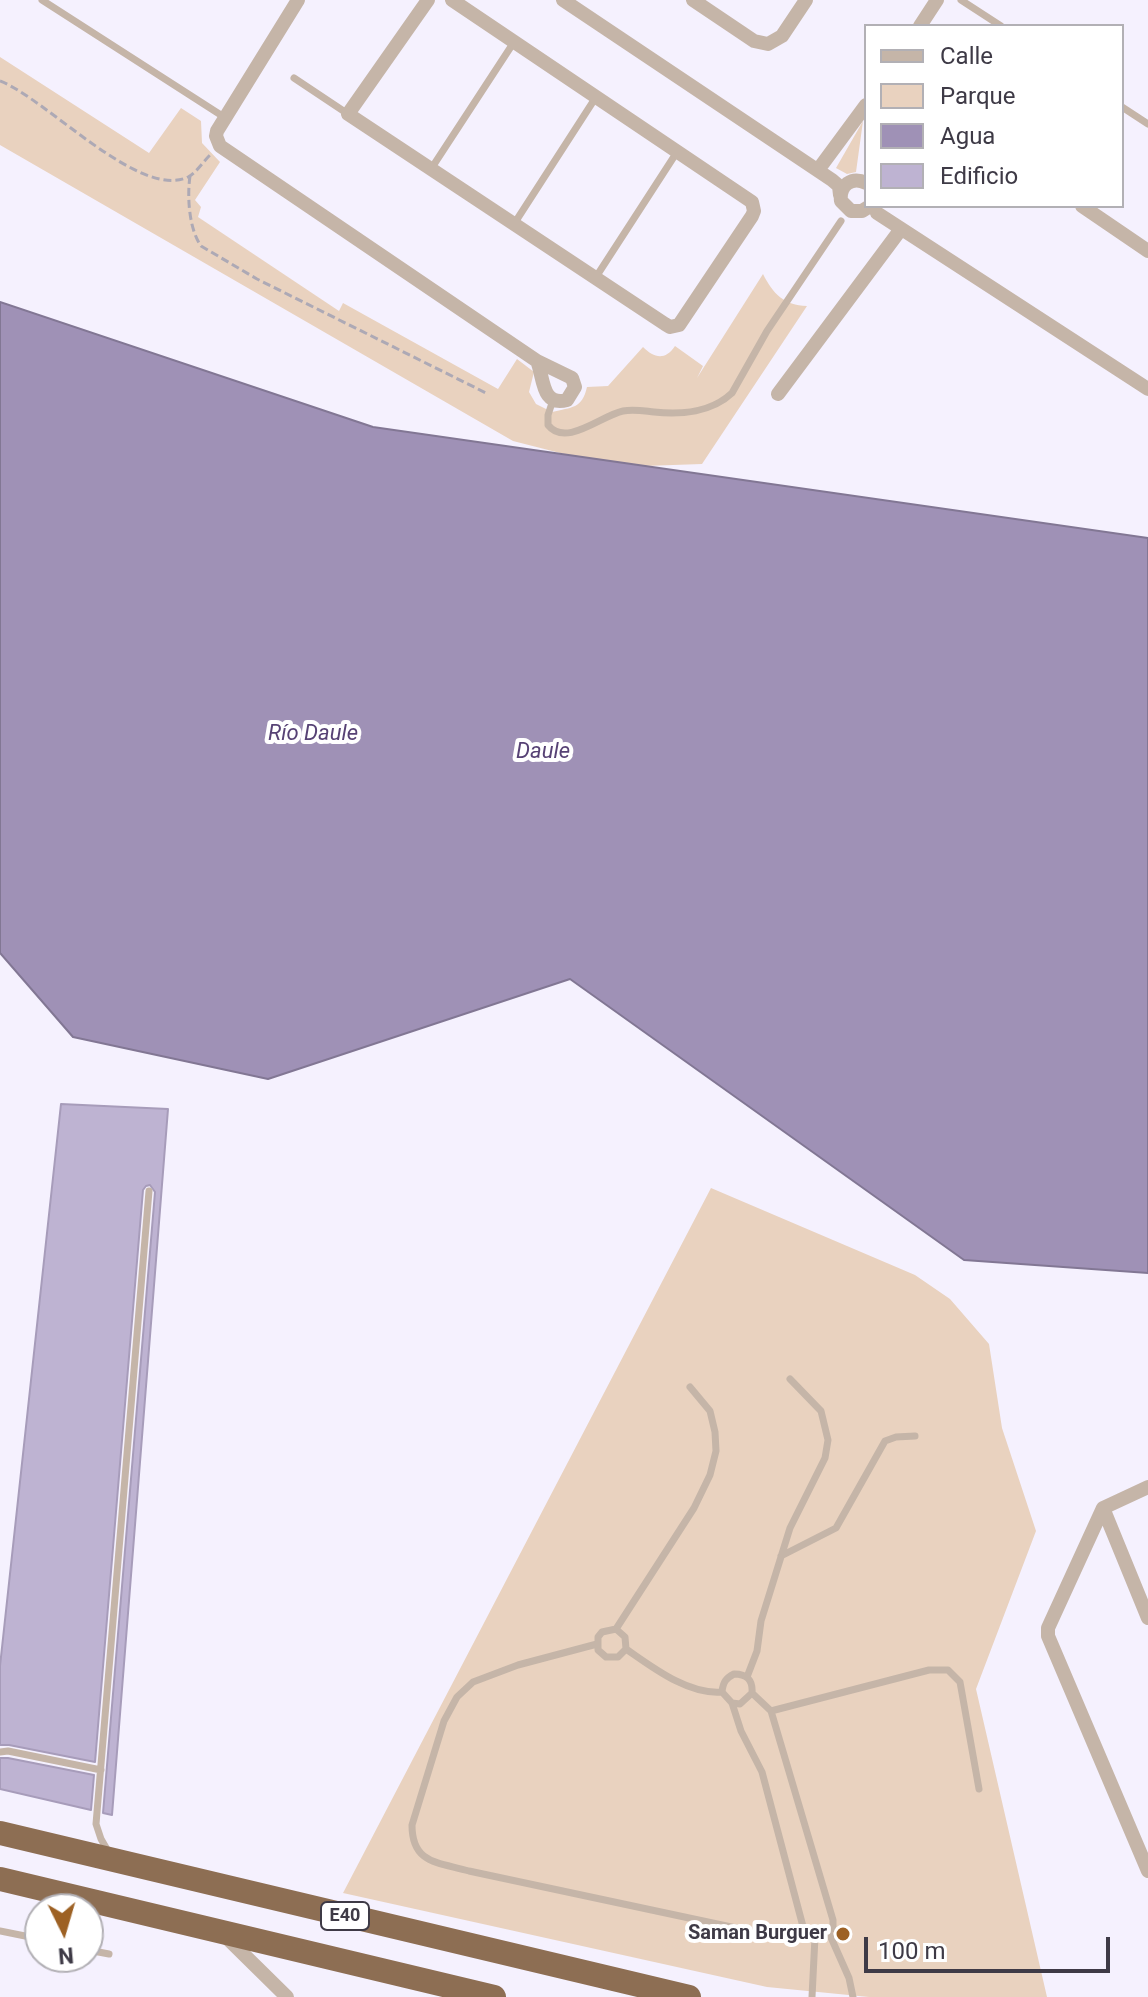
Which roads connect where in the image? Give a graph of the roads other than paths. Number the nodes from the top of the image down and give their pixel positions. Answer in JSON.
{"nodes":[{"id":1,"x":42,"y":0,"type":"edge"},
{"id":2,"x":298,"y":0,"type":"edge"},
{"id":3,"x":428,"y":0,"type":"edge"},
{"id":4,"x":452,"y":0,"type":"edge"},
{"id":5,"x":563,"y":0,"type":"edge"},
{"id":6,"x":693,"y":0,"type":"edge"},
{"id":7,"x":806,"y":0,"type":"edge"},
{"id":8,"x":937,"y":0,"type":"edge"},
{"id":9,"x":961,"y":0,"type":"edge"},
{"id":10,"x":921,"y":24,"type":"edge"},
{"id":11,"x":998,"y":24,"type":"edge"},
{"id":12,"x":514,"y":42,"type":"junction"},
{"id":13,"x":294,"y":78,"type":"dead end"},
{"id":14,"x":596,"y":97,"type":"junction"},
{"id":15,"x":864,"y":108,"type":"edge"},
{"id":16,"x":1124,"y":108,"type":"edge"},
{"id":17,"x":348,"y":114,"type":"junction"},
{"id":18,"x":224,"y":117,"type":"junction"},
{"id":19,"x":1148,"y":124,"type":"edge"},
{"id":20,"x":677,"y":152,"type":"junction"},
{"id":21,"x":431,"y":169,"type":"junction"},
{"id":22,"x":818,"y":170,"type":"junction"},
{"id":23,"x":832,"y":180,"type":"junction"},
{"id":24,"x":859,"y":182,"type":"edge"},
{"id":25,"x":860,"y":207,"type":"edge"},
{"id":26,"x":1085,"y":208,"type":"edge"},
{"id":27,"x":841,"y":221,"type":"junction"},
{"id":28,"x":514,"y":224,"type":"junction"},
{"id":29,"x":901,"y":229,"type":"junction"},
{"id":30,"x":1148,"y":251,"type":"edge"},
{"id":31,"x":595,"y":278,"type":"junction"},
{"id":32,"x":537,"y":361,"type":"junction"},
{"id":33,"x":1148,"y":389,"type":"edge"},
{"id":34,"x":778,"y":394,"type":"dead end"},
{"id":35,"x":553,"y":400,"type":"junction"},
{"id":36,"x":149,"y":1191,"type":"dead end"},
{"id":37,"x":790,"y":1379,"type":"dead end"},
{"id":38,"x":690,"y":1387,"type":"dead end"},
{"id":39,"x":915,"y":1436,"type":"dead end"},
{"id":40,"x":1148,"y":1487,"type":"edge"},
{"id":41,"x":1103,"y":1508,"type":"junction"},
{"id":42,"x":781,"y":1556,"type":"junction"},
{"id":43,"x":1148,"y":1618,"type":"edge"},
{"id":44,"x":616,"y":1629,"type":"junction"},
{"id":45,"x":597,"y":1644,"type":"junction"},
{"id":46,"x":626,"y":1649,"type":"junction"},
{"id":47,"x":747,"y":1677,"type":"junction"},
{"id":48,"x":722,"y":1692,"type":"junction"},
{"id":49,"x":752,"y":1693,"type":"junction"},
{"id":50,"x":732,"y":1703,"type":"junction"},
{"id":51,"x":771,"y":1711,"type":"junction"},
{"id":52,"x":0,"y":1752,"type":"edge"},
{"id":53,"x":101,"y":1770,"type":"junction"},
{"id":54,"x":979,"y":1789,"type":"dead end"},
{"id":55,"x":1,"y":1839,"type":"edge"},
{"id":56,"x":113,"y":1860,"type":"junction"},
{"id":57,"x":1148,"y":1871,"type":"edge"},
{"id":58,"x":0,"y":1879,"type":"edge"},
{"id":59,"x":0,"y":1931,"type":"edge"},
{"id":60,"x":221,"y":1932,"type":"junction"},
{"id":61,"x":829,"y":1933,"type":"junction"},
{"id":62,"x":805,"y":1934,"type":"junction"},
{"id":63,"x":24,"y":1936,"type":"edge"},
{"id":64,"x":815,"y":1937,"type":"junction"},
{"id":65,"x":104,"y":1953,"type":"edge"},
{"id":66,"x":109,"y":1954,"type":"dead end"},
{"id":67,"x":287,"y":1997,"type":"edge"},
{"id":68,"x":494,"y":1997,"type":"edge"},
{"id":69,"x":689,"y":1997,"type":"edge"},
{"id":70,"x":812,"y":1997,"type":"edge"},
{"id":71,"x":853,"y":1997,"type":"edge"}],
"edges":[{"from":1,"to":18,"type":"lane"},
{"from":2,"to":18,"type":"street"},
{"from":3,"to":17,"type":"street"},
{"from":4,"to":12,"type":"street"},
{"from":5,"to":22,"type":"street"},
{"from":6,"to":7,"type":"street"},
{"from":8,"to":10,"type":"street"},
{"from":9,"to":11,"type":"lane"},
{"from":12,"to":14,"type":"street"},
{"from":12,"to":21,"type":"lane"},
{"from":13,"to":17,"type":"lane"},
{"from":14,"to":20,"type":"street"},
{"from":14,"to":28,"type":"lane"},
{"from":15,"to":22,"type":"street"},
{"from":16,"to":19,"type":"lane"},
{"from":17,"to":21,"type":"street"},
{"from":18,"to":32,"type":"street"},
{"from":20,"to":31,"type":"lane"},
{"from":20,"to":31,"type":"street"},
{"from":21,"to":28,"type":"street"},
{"from":22,"to":23,"type":"street"},
{"from":23,"to":24,"type":"street"},
{"from":23,"to":25,"type":"street"},
{"from":24,"to":25,"type":"street"},
{"from":25,"to":27,"type":"lane"},
{"from":25,"to":27,"type":"lane"},
{"from":25,"to":29,"type":"street"},
{"from":26,"to":30,"type":"street"},
{"from":27,"to":35,"type":"lane"},
{"from":28,"to":31,"type":"street"},
{"from":29,"to":33,"type":"street"},
{"from":29,"to":34,"type":"street"},
{"from":32,"to":35,"type":"street"},
{"from":32,"to":35,"type":"street"},
{"from":36,"to":53,"type":"lane"},
{"from":37,"to":42,"type":"lane"},
{"from":38,"to":44,"type":"lane"},
{"from":39,"to":42,"type":"lane"},
{"from":40,"to":41,"type":"street"},
{"from":41,"to":43,"type":"street"},
{"from":41,"to":57,"type":"street"},
{"from":42,"to":47,"type":"lane"},
{"from":44,"to":45,"type":"lane"},
{"from":44,"to":46,"type":"lane"},
{"from":45,"to":46,"type":"lane"},
{"from":45,"to":62,"type":"lane"},
{"from":46,"to":48,"type":"lane"},
{"from":47,"to":48,"type":"lane"},
{"from":47,"to":49,"type":"lane"},
{"from":48,"to":50,"type":"lane"},
{"from":49,"to":50,"type":"lane"},
{"from":49,"to":51,"type":"lane"},
{"from":50,"to":62,"type":"lane"},
{"from":51,"to":54,"type":"lane"},
{"from":51,"to":61,"type":"lane"},
{"from":52,"to":53,"type":"lane"},
{"from":53,"to":56,"type":"lane"},
{"from":55,"to":56,"type":"highway","number":"E40"},
{"from":56,"to":69,"type":"highway","number":"E40"},
{"from":58,"to":60,"type":"highway","number":"E40"},
{"from":59,"to":63,"type":"lane"},
{"from":60,"to":67,"type":"street"},
{"from":60,"to":68,"type":"highway","number":"E40"},
{"from":61,"to":64,"type":"lane"},
{"from":61,"to":71,"type":"lane"},
{"from":62,"to":64,"type":"lane"},
{"from":64,"to":70,"type":"lane"},
{"from":65,"to":66,"type":"lane"}]}
